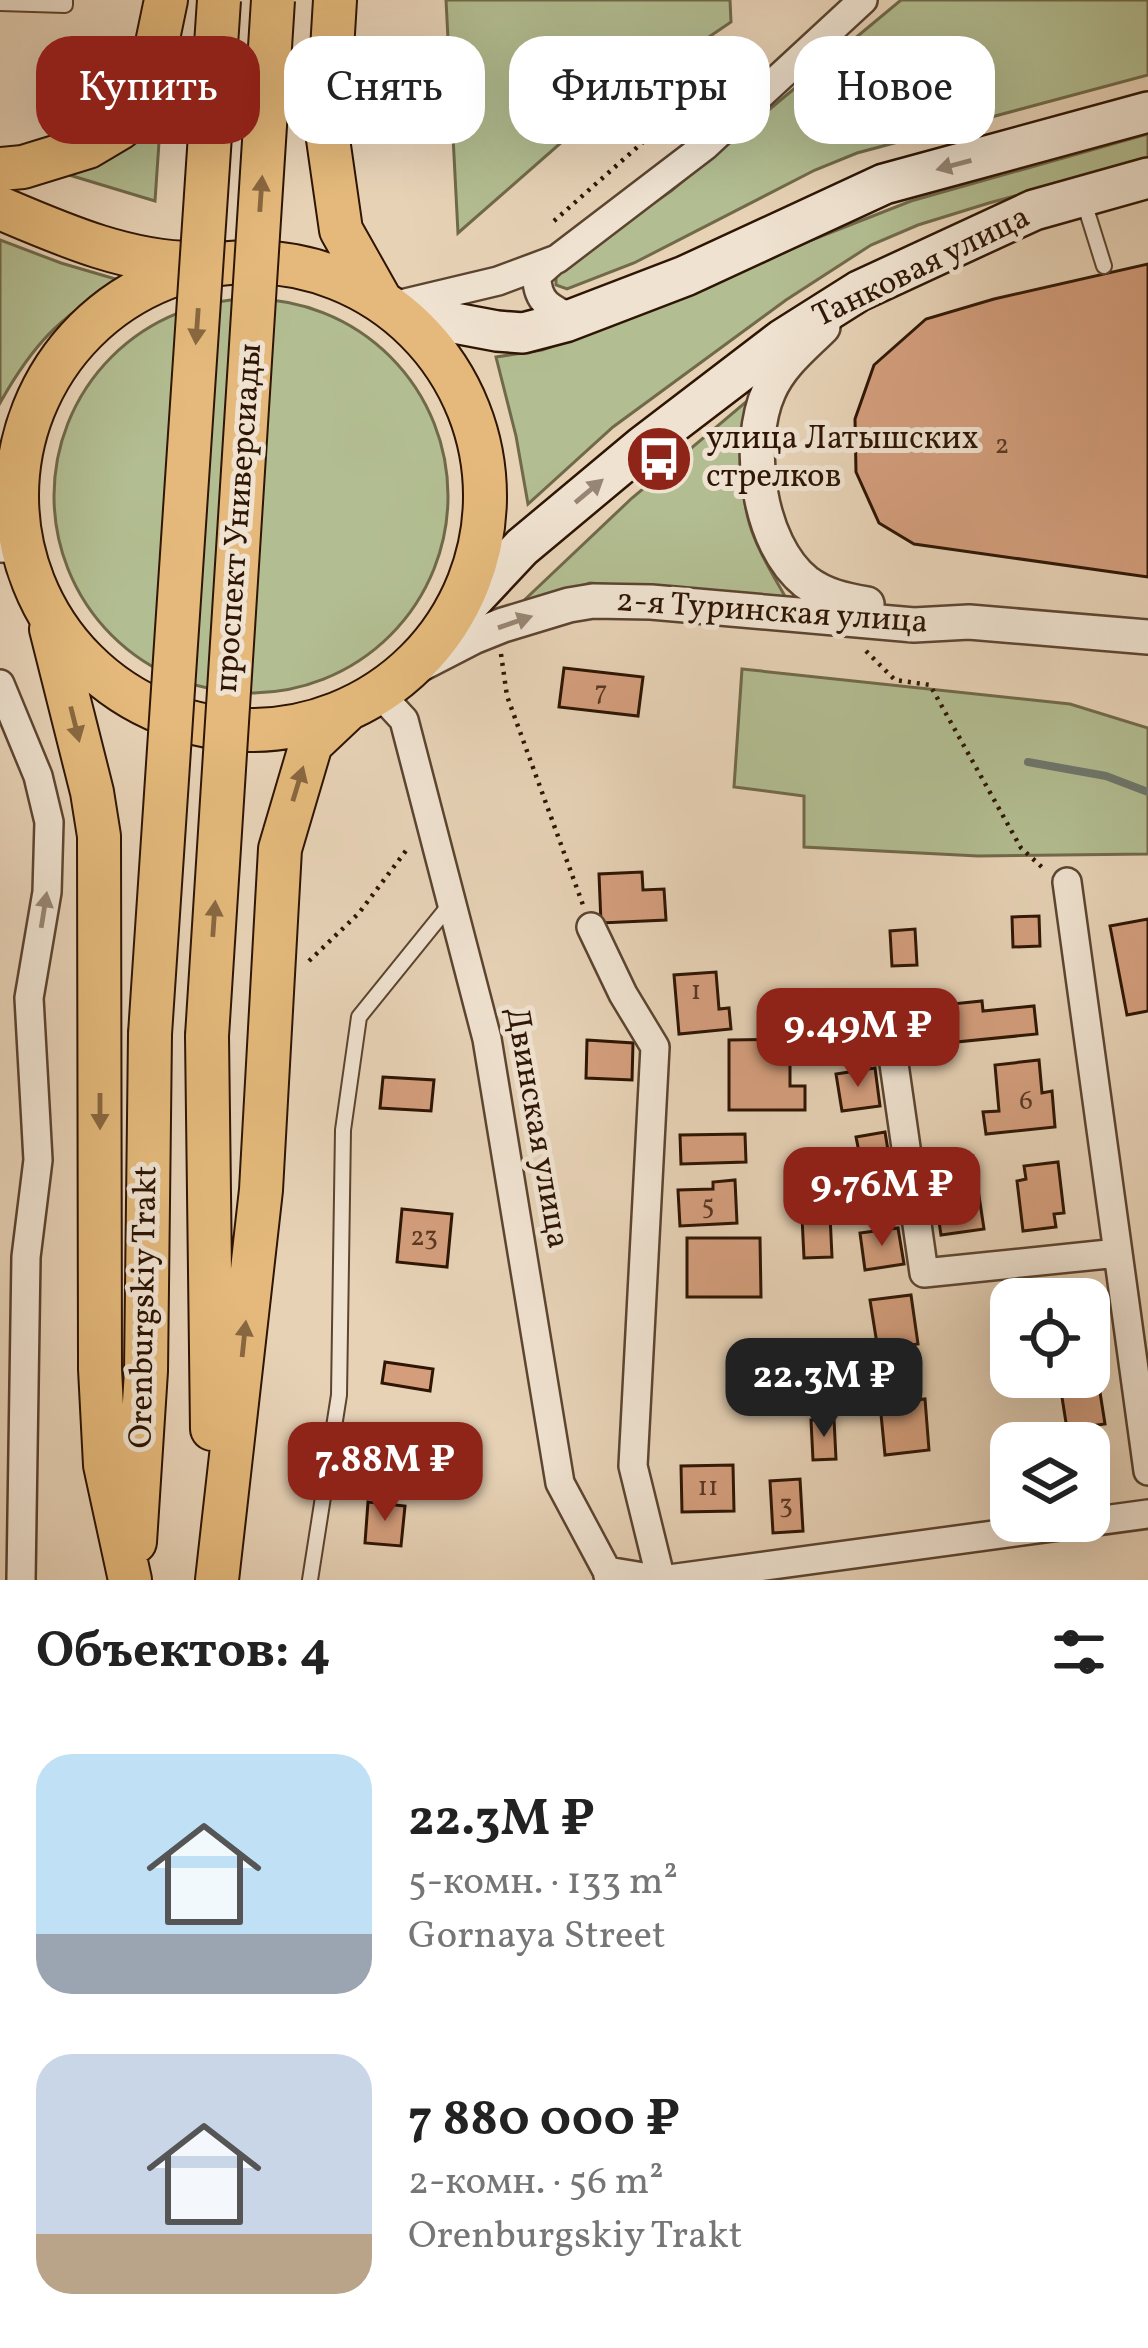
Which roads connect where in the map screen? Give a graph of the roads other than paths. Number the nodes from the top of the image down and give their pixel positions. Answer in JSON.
{"nodes":[{"id":1,"x":64,"y":0,"type":"edge"},
{"id":2,"x":166,"y":0,"type":"edge"},
{"id":3,"x":219,"y":0,"type":"edge"},
{"id":4,"x":273,"y":0,"type":"edge"},
{"id":5,"x":335,"y":0,"type":"edge"},
{"id":6,"x":863,"y":0,"type":"edge"},
{"id":7,"x":0,"y":3,"type":"edge"},
{"id":8,"x":1148,"y":112,"type":"edge"},
{"id":9,"x":0,"y":169,"type":"edge"},
{"id":10,"x":1148,"y":178,"type":"edge"},
{"id":11,"x":1083,"y":197,"type":"junction"},
{"id":12,"x":0,"y":208,"type":"edge"},
{"id":13,"x":557,"y":259,"type":"junction"},
{"id":14,"x":252,"y":262,"type":"junction"},
{"id":15,"x":1104,"y":266,"type":"dead end"},
{"id":16,"x":859,"y":291,"type":"junction"},
{"id":17,"x":389,"y":307,"type":"junction"},
{"id":18,"x":573,"y":319,"type":"junction"},
{"id":19,"x":10,"y":525,"type":"edge"},
{"id":20,"x":46,"y":610,"type":"junction"},
{"id":21,"x":969,"y":622,"type":"junction"},
{"id":22,"x":444,"y":630,"type":"junction"},
{"id":23,"x":1148,"y":637,"type":"edge"},
{"id":24,"x":0,"y":684,"type":"edge"},
{"id":25,"x":378,"y":691,"type":"junction"},
{"id":26,"x":1067,"y":882,"type":"road end"},
{"id":27,"x":452,"y":902,"type":"junction"},
{"id":28,"x":592,"y":927,"type":"road end"},
{"id":29,"x":887,"y":1015,"type":"dead end"},
{"id":30,"x":150,"y":1034,"type":"joint"},
{"id":31,"x":207,"y":1036,"type":"joint"},
{"id":32,"x":1118,"y":1253,"type":"junction"},
{"id":33,"x":1135,"y":1285,"type":"edge"},
{"id":34,"x":1148,"y":1471,"type":"edge"},
{"id":35,"x":11,"y":1487,"type":"edge"},
{"id":36,"x":1148,"y":1514,"type":"edge"},
{"id":37,"x":608,"y":1576,"type":"edge"},
{"id":38,"x":21,"y":1580,"type":"edge"},
{"id":39,"x":131,"y":1580,"type":"edge"},
{"id":40,"x":215,"y":1580,"type":"edge"},
{"id":41,"x":310,"y":1580,"type":"edge"},
{"id":42,"x":661,"y":1580,"type":"edge"}],
"edges":[{"from":1,"to":7,"type":"lane"},
{"from":2,"to":9,"type":"main road"},
{"from":3,"to":30,"type":"main road","name":"проспект Универсиады","one_way":true,"bridge":true},
{"from":31,"to":4,"type":"main road","name":"проспект Универсиады","one_way":true,"bridge":true},
{"from":5,"to":17,"type":"main road"},
{"from":6,"to":13,"type":"street"},
{"from":8,"to":18,"type":"main road","one_way":true},
{"from":10,"to":11,"type":"main road","name":"Танковая улица"},
{"from":11,"to":15,"type":"lane"},
{"from":11,"to":16,"type":"main road","name":"Танковая улица"},
{"from":12,"to":14,"type":"main road"},
{"from":13,"to":17,"type":"street"},
{"from":13,"to":18,"type":"street"},
{"from":14,"to":17,"type":"main road"},
{"from":14,"to":19,"type":"main road"},
{"from":16,"to":21,"type":"street"},
{"from":22,"to":16,"type":"main road","name":"Танковая улица","one_way":true},
{"from":17,"to":18,"type":"main road"},
{"from":17,"to":22,"type":"main road"},
{"from":19,"to":20,"type":"main road"},
{"from":20,"to":25,"type":"main road"},
{"from":20,"to":39,"type":"main road","one_way":true},
{"from":21,"to":23,"type":"street","name":"2-я Туринская улица"},
{"from":25,"to":21,"type":"street","name":"2-я Туринская улица","one_way":true},
{"from":22,"to":25,"type":"main road"},
{"from":35,"to":24,"type":"street","one_way":true},
{"from":25,"to":27,"type":"street","name":"Двинская улица"},
{"from":40,"to":25,"type":"main road","one_way":true},
{"from":26,"to":32,"type":"street"},
{"from":27,"to":37,"type":"street","name":"Двинская улица"},
{"from":27,"to":41,"type":"lane"},
{"from":28,"to":42,"type":"street"},
{"from":29,"to":32,"type":"street"},
{"from":30,"to":39,"type":"main road","name":"Orenburgskiy Trakt"},
{"from":31,"to":40,"type":"main road","name":"Orenburgskiy Trakt"},
{"from":32,"to":33,"type":"street"},
{"from":33,"to":34,"type":"street"},
{"from":35,"to":38,"type":"street"},
{"from":36,"to":42,"type":"street"},
{"from":37,"to":42,"type":"street"}]}
